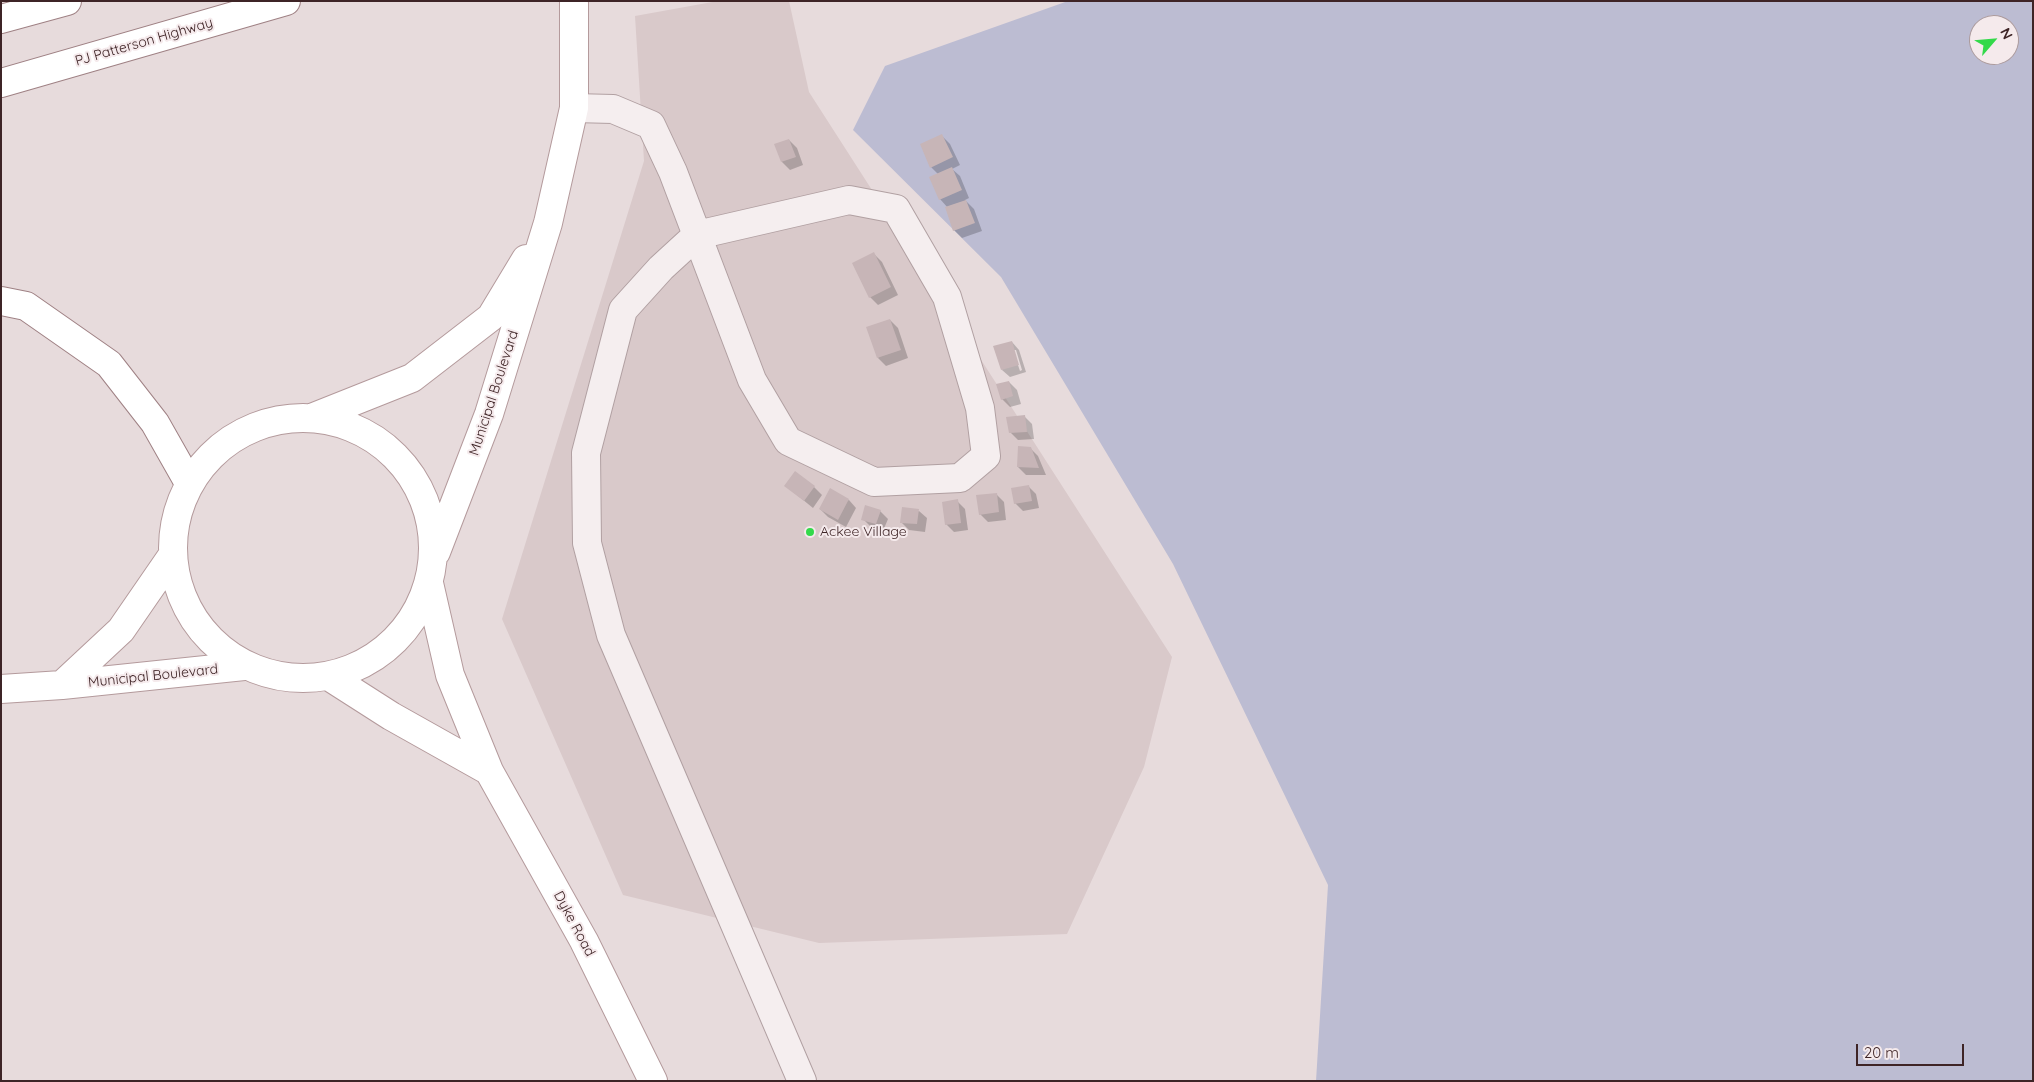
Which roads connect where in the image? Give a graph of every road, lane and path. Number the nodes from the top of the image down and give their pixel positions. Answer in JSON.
{"nodes":[{"id":1,"x":67,"y":1,"type":"edge"},
{"id":2,"x":286,"y":1,"type":"edge"},
{"id":3,"x":574,"y":3,"type":"dead end"},
{"id":4,"x":1,"y":20,"type":"edge"},
{"id":5,"x":1,"y":83,"type":"edge"},
{"id":6,"x":574,"y":108,"type":"junction"},
{"id":7,"x":548,"y":222,"type":"junction"},
{"id":8,"x":697,"y":234,"type":"junction"},
{"id":9,"x":1,"y":301,"type":"edge"},
{"id":10,"x":314,"y":417,"type":"junction"},
{"id":11,"x":189,"y":484,"type":"junction"},
{"id":12,"x":172,"y":556,"type":"junction"},
{"id":13,"x":431,"y":572,"type":"junction"},
{"id":14,"x":244,"y":666,"type":"junction"},
{"id":15,"x":330,"y":677,"type":"junction"},
{"id":16,"x":62,"y":685,"type":"junction"},
{"id":17,"x":1,"y":689,"type":"edge"},
{"id":18,"x":489,"y":771,"type":"junction"},
{"id":19,"x":652,"y":1081,"type":"edge"},
{"id":20,"x":802,"y":1081,"type":"edge"}],
"edges":[{"from":1,"to":4,"type":"main road"},
{"from":2,"to":5,"type":"main road","name":"PJ Patterson Highway"},
{"from":3,"to":6,"type":"main road","name":"Municipal Boulevard"},
{"from":6,"to":7,"type":"main road","name":"Municipal Boulevard"},
{"from":6,"to":8,"type":"lane"},
{"from":7,"to":10,"type":"main road","name":"Municipal Boulevard"},
{"from":7,"to":13,"type":"main road","name":"Municipal Boulevard"},
{"from":8,"to":8,"type":"lane"},
{"from":8,"to":20,"type":"lane"},
{"from":9,"to":11,"type":"main road"},
{"from":10,"to":11,"type":"main road"},
{"from":10,"to":13,"type":"main road","name":"Dyke Road"},
{"from":11,"to":12,"type":"main road"},
{"from":12,"to":14,"type":"main road"},
{"from":12,"to":16,"type":"main road","name":"Municipal Boulevard"},
{"from":13,"to":15,"type":"main road","name":"Municipal Boulevard"},
{"from":13,"to":18,"type":"main road","name":"Dyke Road"},
{"from":14,"to":15,"type":"main road"},
{"from":14,"to":16,"type":"main road","name":"Municipal Boulevard"},
{"from":15,"to":18,"type":"main road"},
{"from":16,"to":17,"type":"main road","name":"Municipal Boulevard"},
{"from":18,"to":19,"type":"main road","name":"Dyke Road"}]}
